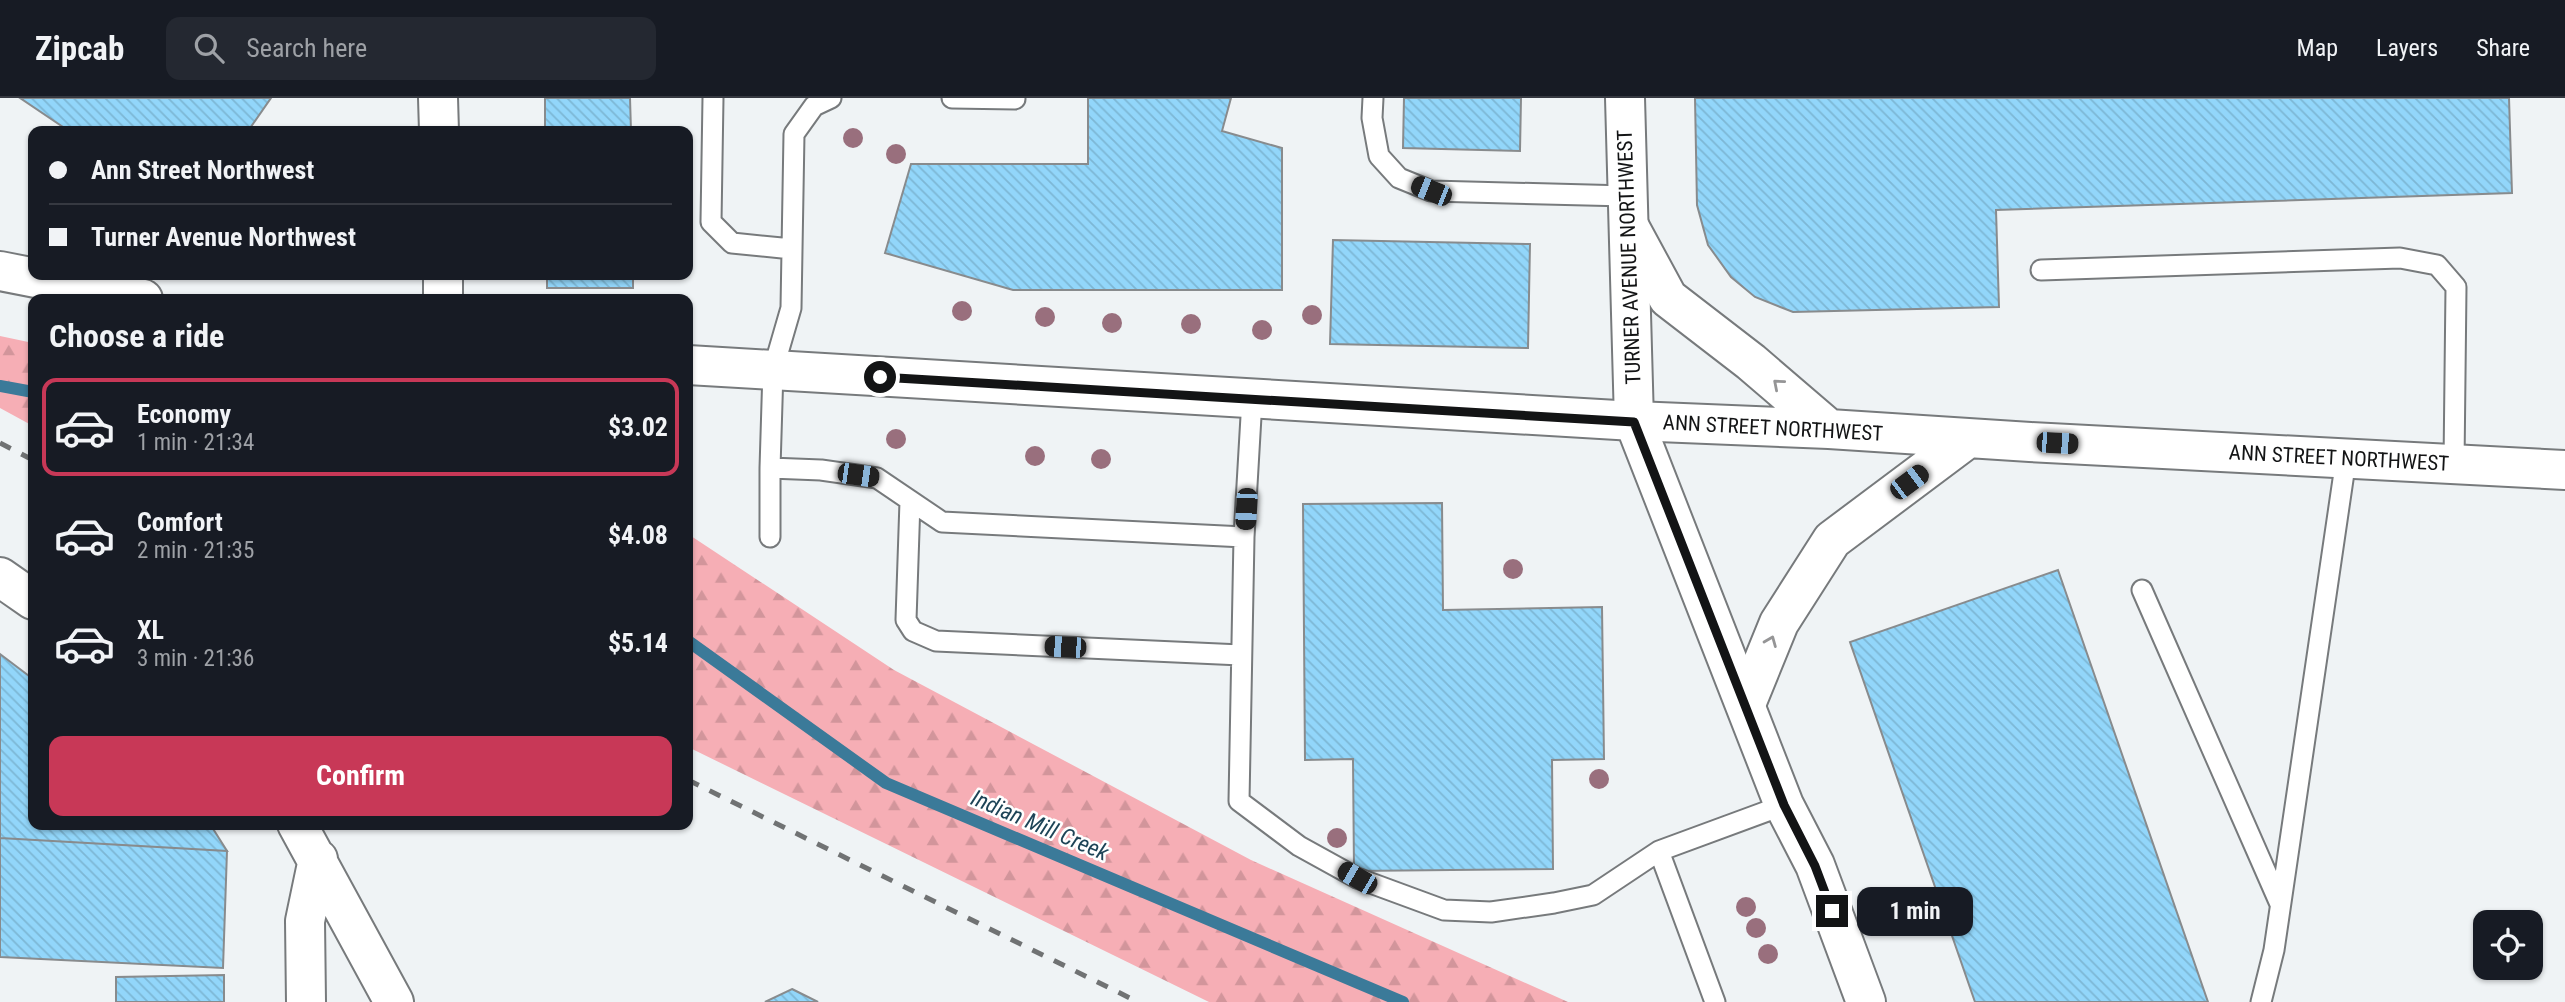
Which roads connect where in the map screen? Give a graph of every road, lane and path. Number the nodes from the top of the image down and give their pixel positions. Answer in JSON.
{"nodes":[{"id":1,"x":438,"y":98,"type":"edge"},
{"id":2,"x":713,"y":98,"type":"edge"},
{"id":3,"x":831,"y":98,"type":"edge"},
{"id":4,"x":952,"y":98,"type":"edge"},
{"id":5,"x":1373,"y":98,"type":"edge"},
{"id":6,"x":1625,"y":98,"type":"edge"},
{"id":7,"x":1015,"y":99,"type":"edge"},
{"id":8,"x":439,"y":126,"type":"edge"},
{"id":9,"x":1628,"y":211,"type":"junction"},
{"id":10,"x":792,"y":249,"type":"junction"},
{"id":11,"x":2041,"y":270,"type":"dead end"},
{"id":12,"x":0,"y":271,"type":"edge"},
{"id":13,"x":28,"y":276,"type":"edge"},
{"id":14,"x":46,"y":280,"type":"edge"},
{"id":15,"x":117,"y":294,"type":"edge"},
{"id":16,"x":693,"y":365,"type":"edge"},
{"id":17,"x":773,"y":370,"type":"junction"},
{"id":18,"x":1252,"y":399,"type":"junction"},
{"id":19,"x":1634,"y":422,"type":"junction"},
{"id":20,"x":1829,"y":429,"type":"junction"},
{"id":21,"x":1967,"y":439,"type":"junction"},
{"id":22,"x":2346,"y":458,"type":"junction"},
{"id":23,"x":2454,"y":464,"type":"junction"},
{"id":24,"x":770,"y":468,"type":"junction"},
{"id":25,"x":2565,"y":470,"type":"edge"},
{"id":26,"x":910,"y":501,"type":"junction"},
{"id":27,"x":770,"y":537,"type":"dead end"},
{"id":28,"x":1244,"y":537,"type":"junction"},
{"id":29,"x":0,"y":577,"type":"edge"},
{"id":30,"x":2142,"y":590,"type":"dead end"},
{"id":31,"x":28,"y":597,"type":"edge"},
{"id":32,"x":1241,"y":654,"type":"junction"},
{"id":33,"x":1746,"y":704,"type":"junction"},
{"id":34,"x":1784,"y":805,"type":"junction"},
{"id":35,"x":301,"y":830,"type":"edge"},
{"id":36,"x":1659,"y":851,"type":"junction"},
{"id":37,"x":318,"y":859,"type":"junction"},
{"id":38,"x":2280,"y":905,"type":"junction"},
{"id":39,"x":306,"y":1002,"type":"edge"},
{"id":40,"x":394,"y":1002,"type":"edge"},
{"id":41,"x":1715,"y":1002,"type":"edge"},
{"id":42,"x":1866,"y":1002,"type":"edge"},
{"id":43,"x":2261,"y":1002,"type":"edge"}],
"edges":[{"from":1,"to":8,"type":"main road"},
{"from":2,"to":10,"type":"lane"},
{"from":3,"to":10,"type":"lane"},
{"from":4,"to":7,"type":"lane"},
{"from":5,"to":9,"type":"lane"},
{"from":6,"to":9,"type":"main road","name":"TURNER AVENUE NORTHWEST"},
{"from":9,"to":19,"type":"main road","name":"TURNER AVENUE NORTHWEST"},
{"from":20,"to":9,"type":"main road","one_way":true},
{"from":10,"to":17,"type":"lane"},
{"from":11,"to":23,"type":"lane"},
{"from":12,"to":13,"type":"main road"},
{"from":14,"to":15,"type":"main road"},
{"from":16,"to":17,"type":"main road","name":"ANN STREET NORTHWEST"},
{"from":17,"to":18,"type":"main road","name":"ANN STREET NORTHWEST"},
{"from":17,"to":24,"type":"lane"},
{"from":18,"to":19,"type":"main road","name":"ANN STREET NORTHWEST"},
{"from":18,"to":28,"type":"lane"},
{"from":19,"to":20,"type":"main road","name":"ANN STREET NORTHWEST"},
{"from":19,"to":33,"type":"main road","name":"TURNER AVENUE NORTHWEST"},
{"from":20,"to":21,"type":"main road","name":"ANN STREET NORTHWEST"},
{"from":21,"to":22,"type":"main road","name":"ANN STREET NORTHWEST"},
{"from":33,"to":21,"type":"main road","one_way":true},
{"from":22,"to":23,"type":"main road","name":"ANN STREET NORTHWEST"},
{"from":22,"to":38,"type":"lane"},
{"from":23,"to":25,"type":"main road","name":"ANN STREET NORTHWEST"},
{"from":24,"to":26,"type":"lane"},
{"from":24,"to":27,"type":"lane"},
{"from":26,"to":28,"type":"lane"},
{"from":26,"to":32,"type":"lane"},
{"from":28,"to":32,"type":"lane"},
{"from":29,"to":31,"type":"main road"},
{"from":30,"to":38,"type":"lane"},
{"from":32,"to":36,"type":"lane"},
{"from":33,"to":34,"type":"main road","name":"TURNER AVENUE NORTHWEST"},
{"from":34,"to":36,"type":"lane"},
{"from":34,"to":42,"type":"main road","name":"TURNER AVENUE NORTHWEST"},
{"from":35,"to":37,"type":"main road"},
{"from":36,"to":41,"type":"lane"},
{"from":37,"to":39,"type":"main road"},
{"from":37,"to":40,"type":"main road"},
{"from":38,"to":43,"type":"lane"}]}
